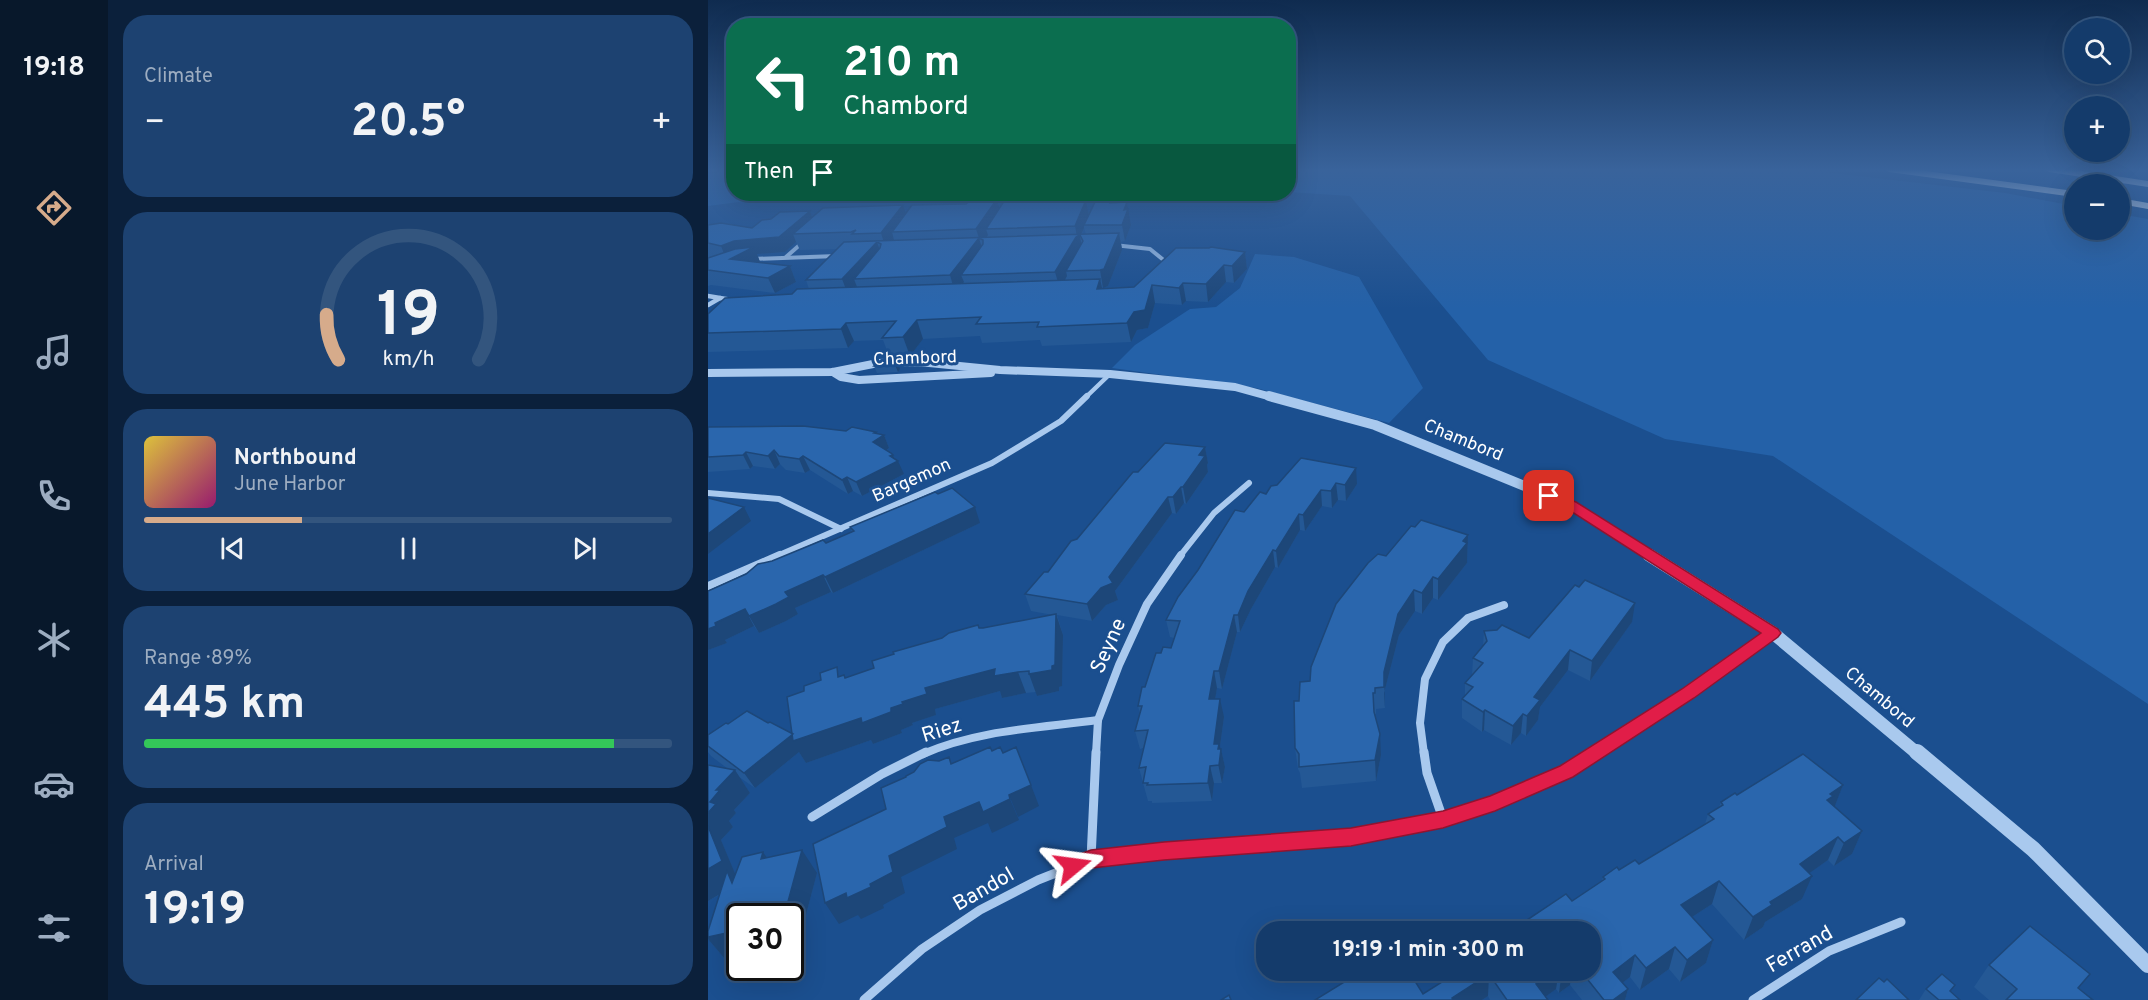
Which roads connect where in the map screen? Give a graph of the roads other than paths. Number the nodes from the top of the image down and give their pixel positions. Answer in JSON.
{"nodes":[{"id":1,"x":808,"y":238,"type":"edge"},
{"id":2,"x":1112,"y":245,"type":"edge"},
{"id":3,"x":843,"y":255,"type":"edge"},
{"id":4,"x":786,"y":257,"type":"junction"},
{"id":5,"x":741,"y":260,"type":"edge"},
{"id":6,"x":1159,"y":269,"type":"edge"},
{"id":7,"x":708,"y":296,"type":"edge"},
{"id":8,"x":720,"y":298,"type":"junction"},
{"id":9,"x":708,"y":305,"type":"edge"},
{"id":10,"x":730,"y":306,"type":"edge"},
{"id":11,"x":923,"y":363,"type":"junction"},
{"id":12,"x":1000,"y":370,"type":"junction"},
{"id":13,"x":708,"y":373,"type":"edge"},
{"id":14,"x":1110,"y":374,"type":"junction"},
{"id":15,"x":837,"y":375,"type":"junction"},
{"id":16,"x":912,"y":378,"type":"junction"},
{"id":17,"x":1249,"y":483,"type":"dead end"},
{"id":18,"x":708,"y":493,"type":"edge"},
{"id":19,"x":841,"y":529,"type":"junction"},
{"id":20,"x":708,"y":586,"type":"edge"},
{"id":21,"x":1504,"y":605,"type":"dead end"},
{"id":22,"x":1773,"y":633,"type":"junction"},
{"id":23,"x":1098,"y":720,"type":"junction"},
{"id":24,"x":812,"y":817,"type":"dead end"},
{"id":25,"x":1443,"y":819,"type":"junction"},
{"id":26,"x":1091,"y":859,"type":"junction"},
{"id":27,"x":1901,"y":922,"type":"dead end"},
{"id":28,"x":2148,"y":965,"type":"edge"},
{"id":29,"x":864,"y":1000,"type":"edge"},
{"id":30,"x":1753,"y":1000,"type":"edge"}],
"edges":[{"from":1,"to":4,"type":"street"},
{"from":2,"to":6,"type":"street"},
{"from":3,"to":4,"type":"street"},
{"from":4,"to":5,"type":"street"},
{"from":7,"to":8,"type":"street"},
{"from":8,"to":9,"type":"street"},
{"from":8,"to":10,"type":"street"},
{"from":11,"to":12,"type":"street","name":"Chambord"},
{"from":11,"to":15,"type":"street","name":"Chambord"},
{"from":11,"to":16,"type":"street"},
{"from":12,"to":14,"type":"street","name":"Chambord"},
{"from":12,"to":16,"type":"street","name":"Chambord"},
{"from":13,"to":15,"type":"street","name":"Chambord"},
{"from":14,"to":19,"type":"street","name":"Bargemon"},
{"from":14,"to":22,"type":"street","name":"Chambord"},
{"from":15,"to":16,"type":"street","name":"Chambord"},
{"from":17,"to":23,"type":"street","name":"Seyne"},
{"from":18,"to":19,"type":"street"},
{"from":19,"to":20,"type":"street","name":"Bargemon"},
{"from":21,"to":25,"type":"street"},
{"from":22,"to":25,"type":"street","name":"Bandol"},
{"from":22,"to":28,"type":"street","name":"Chambord"},
{"from":23,"to":24,"type":"street","name":"Riez"},
{"from":23,"to":26,"type":"street","name":"Seyne"},
{"from":25,"to":26,"type":"street","name":"Bandol"},
{"from":26,"to":29,"type":"street","name":"Bandol"},
{"from":27,"to":30,"type":"street","name":"Ferrand"}]}
